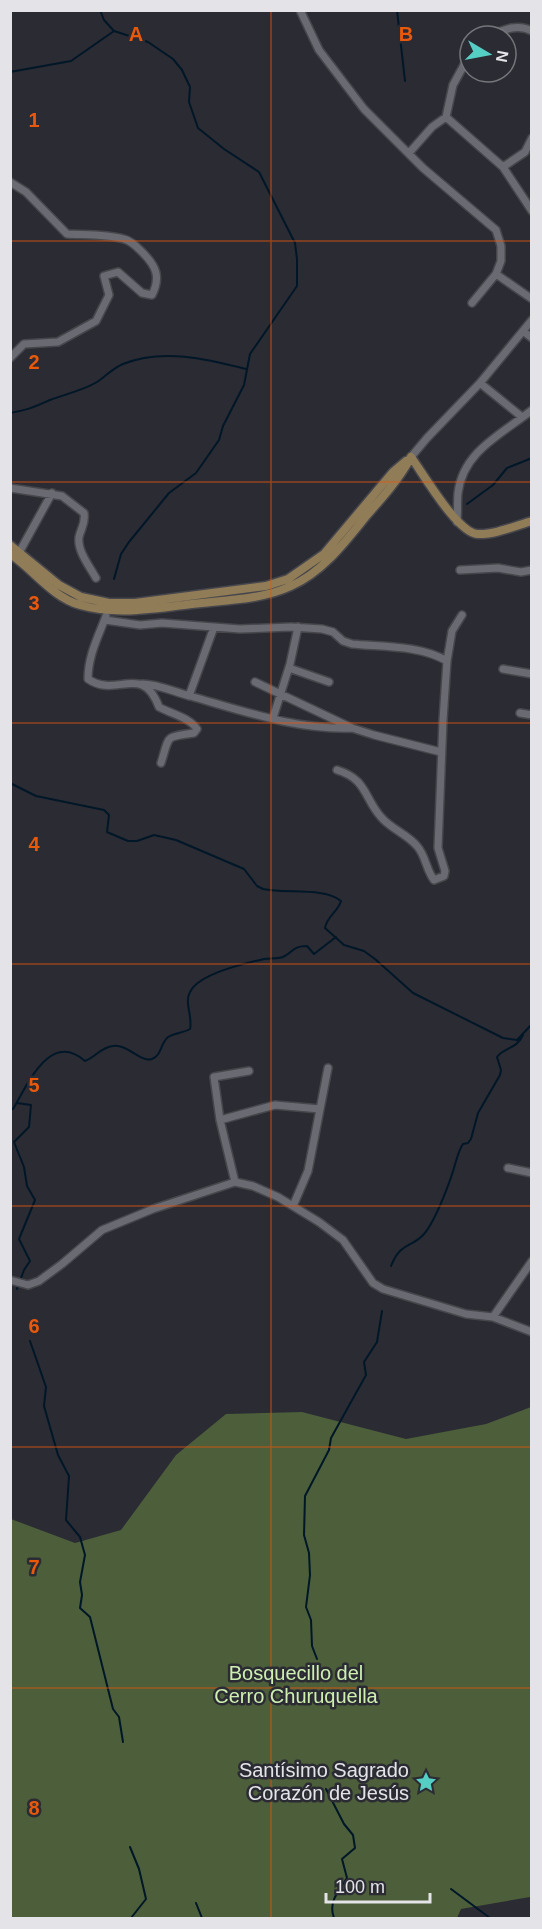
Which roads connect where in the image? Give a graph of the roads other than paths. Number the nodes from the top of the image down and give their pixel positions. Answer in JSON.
{"nodes":[{"id":1,"x":300,"y":10,"type":"edge"},
{"id":2,"x":458,"y":76,"type":"edge"},
{"id":3,"x":446,"y":117,"type":"junction"},
{"id":4,"x":531,"y":138,"type":"edge"},
{"id":5,"x":410,"y":153,"type":"junction"},
{"id":6,"x":503,"y":167,"type":"junction"},
{"id":7,"x":10,"y":182,"type":"edge"},
{"id":8,"x":531,"y":211,"type":"edge"},
{"id":9,"x":496,"y":274,"type":"junction"},
{"id":10,"x":531,"y":299,"type":"edge"},
{"id":11,"x":472,"y":303,"type":"dead end"},
{"id":12,"x":531,"y":321,"type":"edge"},
{"id":13,"x":523,"y":331,"type":"junction"},
{"id":14,"x":531,"y":338,"type":"edge"},
{"id":15,"x":10,"y":358,"type":"edge"},
{"id":16,"x":480,"y":383,"type":"junction"},
{"id":17,"x":531,"y":410,"type":"edge"},
{"id":18,"x":522,"y":417,"type":"junction"},
{"id":19,"x":411,"y":458,"type":"junction"},
{"id":20,"x":10,"y":488,"type":"edge"},
{"id":21,"x":52,"y":494,"type":"junction"},
{"id":22,"x":531,"y":521,"type":"edge"},
{"id":23,"x":457,"y":522,"type":"junction"},
{"id":24,"x":10,"y":545,"type":"edge"},
{"id":25,"x":20,"y":551,"type":"junction"},
{"id":26,"x":10,"y":554,"type":"edge"},
{"id":27,"x":460,"y":570,"type":"dead end"},
{"id":28,"x":531,"y":570,"type":"edge"},
{"id":29,"x":96,"y":578,"type":"dead end"},
{"id":30,"x":108,"y":611,"type":"junction"},
{"id":31,"x":462,"y":615,"type":"dead end"},
{"id":32,"x":105,"y":620,"type":"junction"},
{"id":33,"x":214,"y":627,"type":"junction"},
{"id":34,"x":298,"y":627,"type":"junction"},
{"id":35,"x":447,"y":662,"type":"junction"},
{"id":36,"x":289,"y":668,"type":"junction"},
{"id":37,"x":503,"y":669,"type":"dead end"},
{"id":38,"x":531,"y":674,"type":"edge"},
{"id":39,"x":255,"y":682,"type":"dead end"},
{"id":40,"x":329,"y":682,"type":"dead end"},
{"id":41,"x":141,"y":684,"type":"junction"},
{"id":42,"x":280,"y":694,"type":"junction"},
{"id":43,"x":189,"y":696,"type":"junction"},
{"id":44,"x":520,"y":713,"type":"dead end"},
{"id":45,"x":531,"y":715,"type":"edge"},
{"id":46,"x":273,"y":718,"type":"junction"},
{"id":47,"x":352,"y":728,"type":"junction"},
{"id":48,"x":441,"y":752,"type":"junction"},
{"id":49,"x":161,"y":763,"type":"dead end"},
{"id":50,"x":338,"y":770,"type":"dead end"},
{"id":51,"x":328,"y":1068,"type":"dead end"},
{"id":52,"x":249,"y":1071,"type":"dead end"},
{"id":53,"x":320,"y":1109,"type":"junction"},
{"id":54,"x":220,"y":1120,"type":"junction"},
{"id":55,"x":508,"y":1168,"type":"dead end"},
{"id":56,"x":531,"y":1173,"type":"edge"},
{"id":57,"x":234,"y":1182,"type":"junction"},
{"id":58,"x":293,"y":1206,"type":"junction"},
{"id":59,"x":531,"y":1261,"type":"edge"},
{"id":60,"x":10,"y":1280,"type":"edge"},
{"id":61,"x":493,"y":1317,"type":"junction"},
{"id":62,"x":531,"y":1332,"type":"edge"}],
"edges":[{"from":1,"to":5,"type":"street"},
{"from":2,"to":3,"type":"street"},
{"from":3,"to":5,"type":"street"},
{"from":3,"to":6,"type":"street"},
{"from":4,"to":6,"type":"street"},
{"from":5,"to":9,"type":"street"},
{"from":6,"to":8,"type":"street"},
{"from":7,"to":15,"type":"street"},
{"from":9,"to":10,"type":"street"},
{"from":9,"to":11,"type":"street"},
{"from":12,"to":13,"type":"street"},
{"from":13,"to":14,"type":"street"},
{"from":13,"to":16,"type":"street"},
{"from":16,"to":18,"type":"street"},
{"from":16,"to":19,"type":"street"},
{"from":17,"to":18,"type":"street"},
{"from":18,"to":23,"type":"street"},
{"from":19,"to":23,"type":"main road"},
{"from":19,"to":25,"type":"main road"},
{"from":19,"to":30,"type":"main road"},
{"from":20,"to":21,"type":"street"},
{"from":21,"to":25,"type":"street"},
{"from":21,"to":29,"type":"street"},
{"from":22,"to":23,"type":"main road"},
{"from":24,"to":25,"type":"main road"},
{"from":26,"to":30,"type":"main road"},
{"from":27,"to":28,"type":"street"},
{"from":30,"to":32,"type":"street"},
{"from":31,"to":35,"type":"street"},
{"from":32,"to":33,"type":"street"},
{"from":32,"to":41,"type":"street"},
{"from":33,"to":34,"type":"street"},
{"from":33,"to":43,"type":"street"},
{"from":34,"to":35,"type":"street"},
{"from":34,"to":36,"type":"street"},
{"from":35,"to":48,"type":"street"},
{"from":36,"to":40,"type":"street"},
{"from":36,"to":42,"type":"street"},
{"from":37,"to":38,"type":"street"},
{"from":39,"to":42,"type":"street"},
{"from":41,"to":43,"type":"street"},
{"from":41,"to":49,"type":"street"},
{"from":42,"to":46,"type":"street"},
{"from":42,"to":47,"type":"street"},
{"from":43,"to":46,"type":"street"},
{"from":44,"to":45,"type":"street"},
{"from":46,"to":47,"type":"street"},
{"from":47,"to":48,"type":"street"},
{"from":48,"to":50,"type":"street"},
{"from":51,"to":53,"type":"street"},
{"from":52,"to":54,"type":"street"},
{"from":53,"to":54,"type":"street"},
{"from":53,"to":58,"type":"street"},
{"from":54,"to":57,"type":"street"},
{"from":55,"to":56,"type":"street"},
{"from":57,"to":58,"type":"street"},
{"from":57,"to":60,"type":"street"},
{"from":58,"to":61,"type":"street"},
{"from":59,"to":61,"type":"street"},
{"from":61,"to":62,"type":"street"}]}
